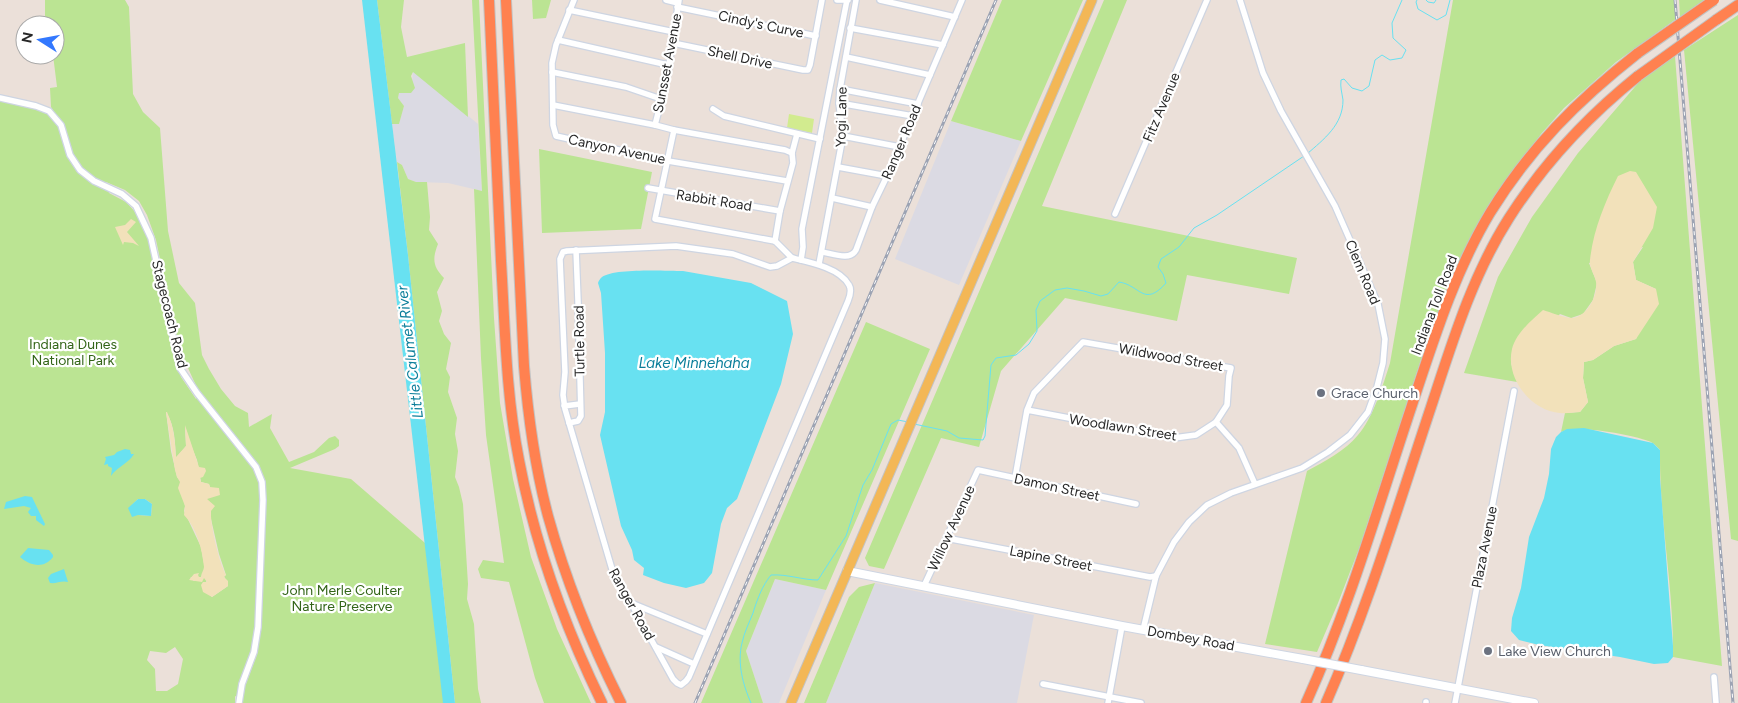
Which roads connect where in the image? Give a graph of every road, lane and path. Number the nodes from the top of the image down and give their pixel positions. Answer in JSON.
{"nodes":[{"id":1,"x":489,"y":0,"type":"edge"},
{"id":2,"x":506,"y":0,"type":"edge"},
{"id":3,"x":574,"y":0,"type":"edge"},
{"id":4,"x":666,"y":0,"type":"edge"},
{"id":5,"x":822,"y":0,"type":"edge"},
{"id":6,"x":837,"y":0,"type":"edge"},
{"id":7,"x":847,"y":0,"type":"edge"},
{"id":8,"x":856,"y":0,"type":"edge"},
{"id":9,"x":880,"y":0,"type":"edge"},
{"id":10,"x":962,"y":0,"type":"edge"},
{"id":11,"x":1092,"y":0,"type":"edge"},
{"id":12,"x":1207,"y":0,"type":"edge"},
{"id":13,"x":1240,"y":0,"type":"edge"},
{"id":14,"x":1714,"y":0,"type":"edge"},
{"id":15,"x":678,"y":3,"type":"edge"},
{"id":16,"x":1738,"y":5,"type":"edge"},
{"id":17,"x":569,"y":10,"type":"junction"},
{"id":18,"x":955,"y":17,"type":"junction"},
{"id":19,"x":850,"y":28,"type":"junction"},
{"id":20,"x":674,"y":32,"type":"junction"},
{"id":21,"x":816,"y":36,"type":"junction"},
{"id":22,"x":558,"y":40,"type":"junction"},
{"id":23,"x":672,"y":43,"type":"junction"},
{"id":24,"x":943,"y":45,"type":"junction"},
{"id":25,"x":846,"y":57,"type":"junction"},
{"id":26,"x":668,"y":65,"type":"junction"},
{"id":27,"x":552,"y":72,"type":"junction"},
{"id":28,"x":930,"y":75,"type":"junction"},
{"id":29,"x":840,"y":89,"type":"junction"},
{"id":30,"x":0,"y":98,"type":"edge"},
{"id":31,"x":661,"y":99,"type":"junction"},
{"id":32,"x":839,"y":103,"type":"junction"},
{"id":33,"x":918,"y":104,"type":"junction"},
{"id":34,"x":553,"y":105,"type":"junction"},
{"id":35,"x":713,"y":109,"type":"dead end"},
{"id":36,"x":913,"y":116,"type":"junction"},
{"id":37,"x":655,"y":125,"type":"junction"},
{"id":38,"x":674,"y":130,"type":"junction"},
{"id":39,"x":797,"y":134,"type":"junction"},
{"id":40,"x":843,"y":136,"type":"junction"},
{"id":41,"x":820,"y":138,"type":"junction"},
{"id":42,"x":900,"y":147,"type":"junction"},
{"id":43,"x":792,"y":153,"type":"junction"},
{"id":44,"x":668,"y":160,"type":"junction"},
{"id":45,"x":838,"y":167,"type":"junction"},
{"id":46,"x":887,"y":176,"type":"junction"},
{"id":47,"x":787,"y":181,"type":"junction"},
{"id":48,"x":648,"y":188,"type":"dead end"},
{"id":49,"x":662,"y":191,"type":"junction"},
{"id":50,"x":832,"y":198,"type":"junction"},
{"id":51,"x":872,"y":207,"type":"junction"},
{"id":52,"x":780,"y":211,"type":"junction"},
{"id":53,"x":1115,"y":214,"type":"dead end"},
{"id":54,"x":775,"y":241,"type":"junction"},
{"id":55,"x":576,"y":250,"type":"junction"},
{"id":56,"x":822,"y":252,"type":"junction"},
{"id":57,"x":792,"y":258,"type":"junction"},
{"id":58,"x":801,"y":260,"type":"junction"},
{"id":59,"x":819,"y":264,"type":"junction"},
{"id":60,"x":1514,"y":391,"type":"dead end"},
{"id":61,"x":580,"y":404,"type":"junction"},
{"id":62,"x":564,"y":406,"type":"junction"},
{"id":63,"x":1027,"y":410,"type":"junction"},
{"id":64,"x":1216,"y":422,"type":"junction"},
{"id":65,"x":569,"y":423,"type":"junction"},
{"id":66,"x":978,"y":470,"type":"joint"},
{"id":67,"x":1014,"y":478,"type":"junction"},
{"id":68,"x":1255,"y":484,"type":"junction"},
{"id":69,"x":1136,"y":504,"type":"dead end"},
{"id":70,"x":946,"y":538,"type":"junction"},
{"id":71,"x":847,"y":572,"type":"junction"},
{"id":72,"x":1156,"y":576,"type":"junction"},
{"id":73,"x":924,"y":586,"type":"junction"},
{"id":74,"x":631,"y":603,"type":"junction"},
{"id":75,"x":1122,"y":626,"type":"junction"},
{"id":76,"x":1143,"y":630,"type":"junction"},
{"id":77,"x":1335,"y":632,"type":"junction"},
{"id":78,"x":707,"y":634,"type":"junction"},
{"id":79,"x":656,"y":647,"type":"junction"},
{"id":80,"x":694,"y":664,"type":"junction"},
{"id":81,"x":1714,"y":677,"type":"dead end"},
{"id":82,"x":1043,"y":684,"type":"dead end"},
{"id":83,"x":1457,"y":689,"type":"junction"},
{"id":84,"x":1109,"y":700,"type":"edge"},
{"id":85,"x":239,"y":703,"type":"edge"},
{"id":86,"x":602,"y":703,"type":"edge"},
{"id":87,"x":621,"y":703,"type":"edge"},
{"id":88,"x":791,"y":703,"type":"edge"},
{"id":89,"x":1141,"y":703,"type":"edge"},
{"id":90,"x":1300,"y":703,"type":"edge"},
{"id":91,"x":1306,"y":703,"type":"edge"},
{"id":92,"x":1328,"y":703,"type":"edge"},
{"id":93,"x":1455,"y":703,"type":"edge"},
{"id":94,"x":1534,"y":703,"type":"edge"},
{"id":95,"x":1716,"y":703,"type":"edge"}],
"edges":[{"from":1,"to":86,"type":"highway"},
{"from":2,"to":87,"type":"highway"},
{"from":3,"to":17,"type":"street","name":"Canyon Avenue"},
{"from":4,"to":15,"type":"street","name":"Cindy's Curve"},
{"from":5,"to":21,"type":"street"},
{"from":6,"to":7,"type":"street"},
{"from":7,"to":41,"type":"street"},
{"from":8,"to":19,"type":"street","name":"Yogi Lane"},
{"from":9,"to":18,"type":"street"},
{"from":10,"to":18,"type":"street","name":"Ranger Road"},
{"from":11,"to":71,"type":"main road"},
{"from":12,"to":53,"type":"street","name":"Fitz Avenue"},
{"from":13,"to":68,"type":"street","name":"Clem Road"},
{"from":14,"to":77,"type":"highway","name":"Indiana Toll Road","bridge":true},
{"from":15,"to":20,"type":"street","name":"Sunsset Avenue"},
{"from":15,"to":21,"type":"street","name":"Cindy's Curve"},
{"from":16,"to":92,"type":"highway","bridge":true},
{"from":17,"to":20,"type":"street"},
{"from":17,"to":22,"type":"street","name":"Canyon Avenue"},
{"from":18,"to":24,"type":"street","name":"Ranger Road"},
{"from":19,"to":24,"type":"street"},
{"from":19,"to":25,"type":"street","name":"Yogi Lane"},
{"from":20,"to":23,"type":"street","name":"Sunsset Avenue"},
{"from":21,"to":23,"type":"street","name":"Shell Drive"},
{"from":22,"to":26,"type":"street"},
{"from":22,"to":27,"type":"street","name":"Canyon Avenue"},
{"from":23,"to":26,"type":"street","name":"Sunsset Avenue"},
{"from":24,"to":28,"type":"street","name":"Ranger Road"},
{"from":25,"to":28,"type":"street"},
{"from":25,"to":29,"type":"street","name":"Yogi Lane"},
{"from":26,"to":31,"type":"street","name":"Sunsset Avenue"},
{"from":27,"to":31,"type":"street"},
{"from":27,"to":34,"type":"street","name":"Canyon Avenue"},
{"from":28,"to":33,"type":"street","name":"Ranger Road"},
{"from":29,"to":32,"type":"street","name":"Yogi Lane"},
{"from":29,"to":33,"type":"street"},
{"from":30,"to":85,"type":"street","name":"Stagecoach Road"},
{"from":31,"to":37,"type":"street","name":"Sunsset Avenue"},
{"from":32,"to":36,"type":"street"},
{"from":32,"to":40,"type":"street","name":"Yogi Lane"},
{"from":33,"to":36,"type":"street","name":"Ranger Road"},
{"from":34,"to":37,"type":"street"},
{"from":34,"to":44,"type":"street","name":"Canyon Avenue"},
{"from":35,"to":39,"type":"street"},
{"from":36,"to":42,"type":"street","name":"Ranger Road"},
{"from":37,"to":38,"type":"street"},
{"from":38,"to":43,"type":"street"},
{"from":38,"to":44,"type":"street"},
{"from":39,"to":41,"type":"street"},
{"from":39,"to":43,"type":"street"},
{"from":40,"to":42,"type":"street"},
{"from":40,"to":45,"type":"street","name":"Yogi Lane"},
{"from":41,"to":58,"type":"street"},
{"from":42,"to":46,"type":"street","name":"Ranger Road"},
{"from":43,"to":47,"type":"street"},
{"from":44,"to":47,"type":"street","name":"Canyon Avenue"},
{"from":44,"to":49,"type":"street"},
{"from":45,"to":46,"type":"street"},
{"from":45,"to":50,"type":"street","name":"Yogi Lane"},
{"from":46,"to":51,"type":"street","name":"Ranger Road"},
{"from":47,"to":52,"type":"street"},
{"from":48,"to":49,"type":"street","name":"Rabbit Road"},
{"from":49,"to":52,"type":"street","name":"Rabbit Road"},
{"from":49,"to":54,"type":"street"},
{"from":50,"to":51,"type":"street"},
{"from":50,"to":56,"type":"street","name":"Yogi Lane"},
{"from":51,"to":56,"type":"street","name":"Ranger Road"},
{"from":52,"to":54,"type":"street"},
{"from":54,"to":57,"type":"street"},
{"from":55,"to":57,"type":"street"},
{"from":55,"to":61,"type":"street","name":"Turtle Road"},
{"from":55,"to":62,"type":"street","name":"Ranger Road"},
{"from":56,"to":59,"type":"street","name":"Yogi Lane"},
{"from":57,"to":58,"type":"street","name":"Ranger Road"},
{"from":58,"to":59,"type":"street","name":"Ranger Road"},
{"from":59,"to":78,"type":"street","name":"Ranger Road"},
{"from":60,"to":83,"type":"street","name":"Plaza Avenue"},
{"from":61,"to":62,"type":"street"},
{"from":61,"to":65,"type":"street","name":"Turtle Road"},
{"from":62,"to":65,"type":"street","name":"Ranger Road"},
{"from":63,"to":64,"type":"street","name":"Woodlawn Street"},
{"from":63,"to":64,"type":"street","name":"Wildwood Street"},
{"from":63,"to":67,"type":"street"},
{"from":64,"to":68,"type":"street"},
{"from":65,"to":74,"type":"street","name":"Ranger Road"},
{"from":66,"to":67,"type":"street","name":"Damon Street"},
{"from":66,"to":70,"type":"street","name":"Willow Avenue"},
{"from":67,"to":69,"type":"street","name":"Damon Street"},
{"from":68,"to":72,"type":"street","name":"Clem Road"},
{"from":70,"to":72,"type":"street","name":"Lapine Street"},
{"from":70,"to":73,"type":"street","name":"Willow Avenue"},
{"from":71,"to":73,"type":"street","name":"Dombey Road"},
{"from":71,"to":88,"type":"main road"},
{"from":72,"to":76,"type":"street","name":"Clem Road"},
{"from":73,"to":75,"type":"street","name":"Dombey Road"},
{"from":74,"to":78,"type":"street"},
{"from":74,"to":79,"type":"street","name":"Ranger Road"},
{"from":75,"to":76,"type":"street","name":"Dombey Road"},
{"from":75,"to":84,"type":"street"},
{"from":76,"to":83,"type":"street","name":"Dombey Road","bridge":true},
{"from":77,"to":90,"type":"highway"},
{"from":77,"to":91,"type":"highway","name":"Indiana Toll Road"},
{"from":78,"to":80,"type":"street","name":"Ranger Road"},
{"from":79,"to":80,"type":"street"},
{"from":79,"to":80,"type":"street","name":"Ranger Road"},
{"from":81,"to":95,"type":"street"},
{"from":82,"to":84,"type":"street"},
{"from":83,"to":93,"type":"street","name":"Plaza Avenue"},
{"from":83,"to":94,"type":"street","name":"Dombey Road"},
{"from":84,"to":89,"type":"street"}]}
